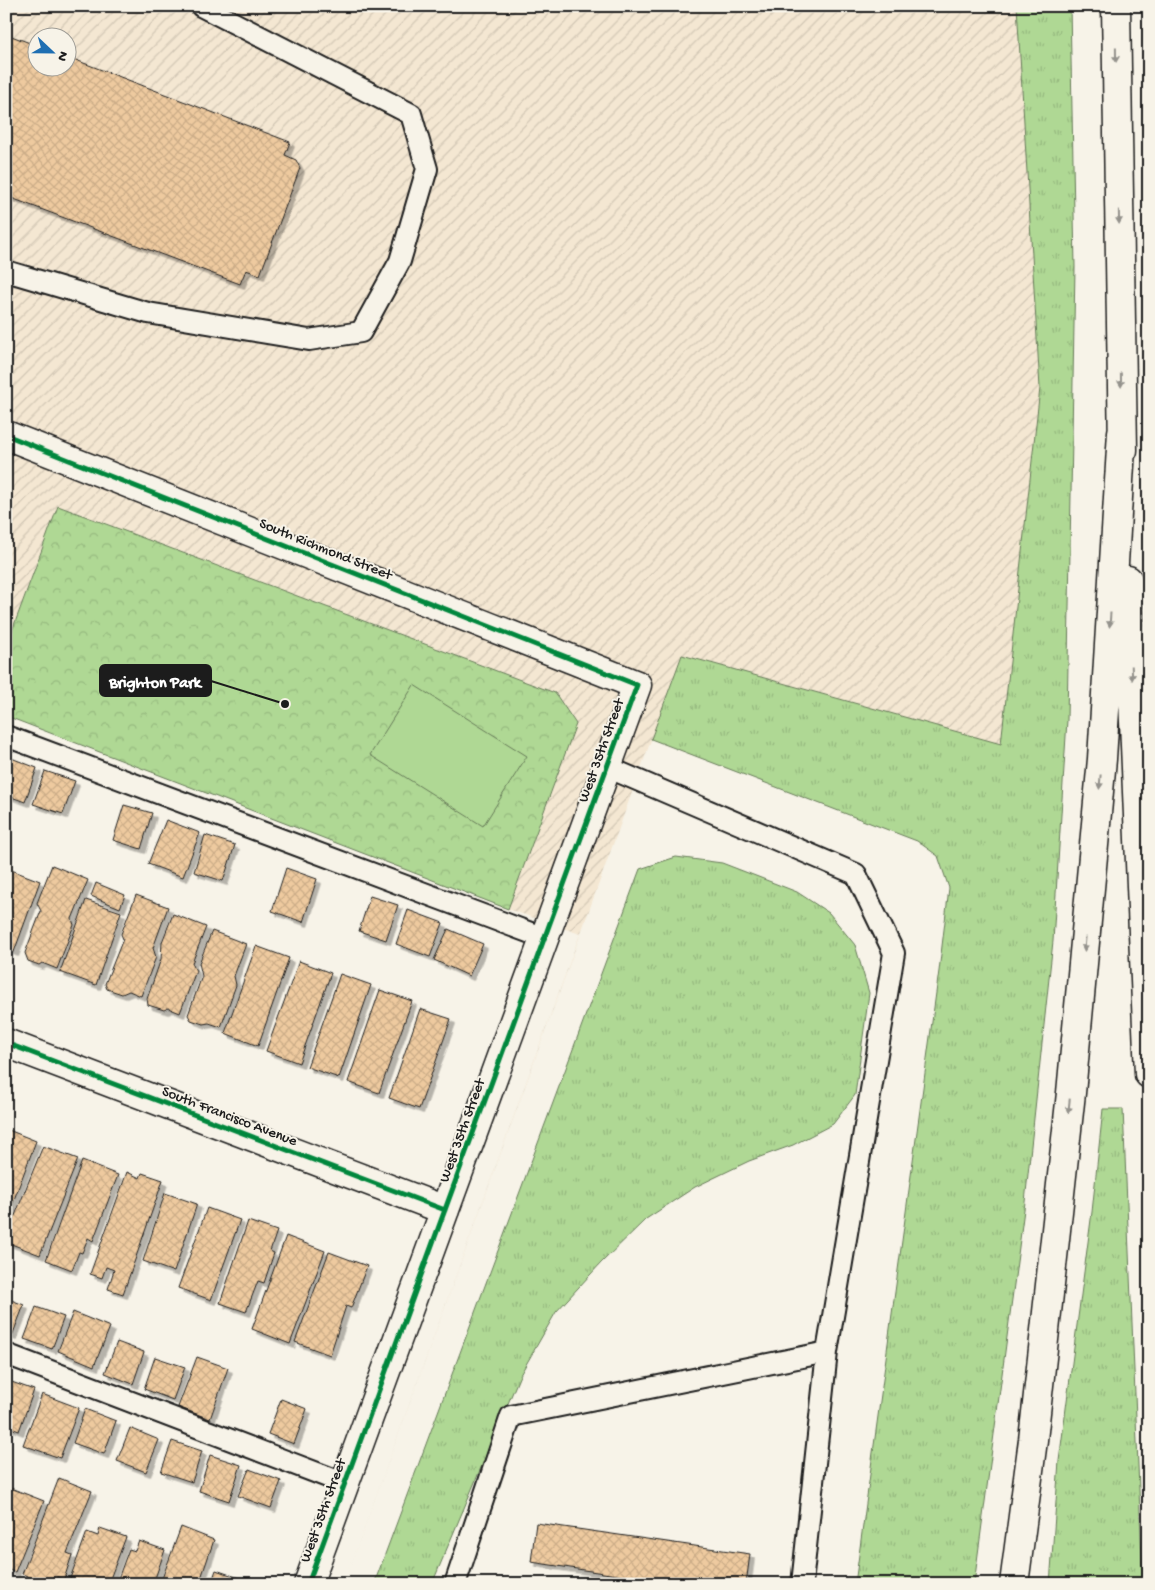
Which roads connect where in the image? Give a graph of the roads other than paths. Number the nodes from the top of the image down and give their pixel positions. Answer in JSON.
{"nodes":[{"id":1,"x":201,"y":6,"type":"edge"},
{"id":2,"x":1116,"y":6,"type":"edge"},
{"id":3,"x":6,"y":271,"type":"edge"},
{"id":4,"x":1122,"y":432,"type":"junction"},
{"id":5,"x":6,"y":435,"type":"edge"},
{"id":6,"x":637,"y":684,"type":"joint"},
{"id":7,"x":6,"y":736,"type":"edge"},
{"id":8,"x":607,"y":767,"type":"junction"},
{"id":9,"x":544,"y":938,"type":"junction"},
{"id":10,"x":6,"y":1043,"type":"edge"},
{"id":11,"x":1149,"y":1074,"type":"edge"},
{"id":12,"x":445,"y":1210,"type":"junction"},
{"id":13,"x":827,"y":1352,"type":"junction"},
{"id":14,"x":6,"y":1354,"type":"edge"},
{"id":15,"x":346,"y":1484,"type":"junction"},
{"id":16,"x":308,"y":1584,"type":"edge"},
{"id":17,"x":455,"y":1584,"type":"edge"},
{"id":18,"x":802,"y":1584,"type":"edge"},
{"id":19,"x":1014,"y":1584,"type":"edge"}],
"edges":[{"from":1,"to":3,"type":"lane"},
{"from":2,"to":4,"type":"main road","one_way":true},
{"from":4,"to":11,"type":"main road","one_way":true},
{"from":4,"to":19,"type":"main road","one_way":true},
{"from":5,"to":6,"type":"main road","name":"South Richmond Street"},
{"from":6,"to":8,"type":"main road","name":"West 35th Street"},
{"from":7,"to":9,"type":"lane"},
{"from":8,"to":9,"type":"main road","name":"West 35th Street"},
{"from":8,"to":13,"type":"lane"},
{"from":9,"to":12,"type":"main road","name":"West 35th Street"},
{"from":10,"to":12,"type":"main road","name":"South Francisco Avenue"},
{"from":12,"to":15,"type":"main road","name":"West 35th Street"},
{"from":13,"to":17,"type":"lane"},
{"from":13,"to":18,"type":"lane"},
{"from":14,"to":15,"type":"lane"},
{"from":15,"to":16,"type":"main road","name":"West 35th Street"}]}
